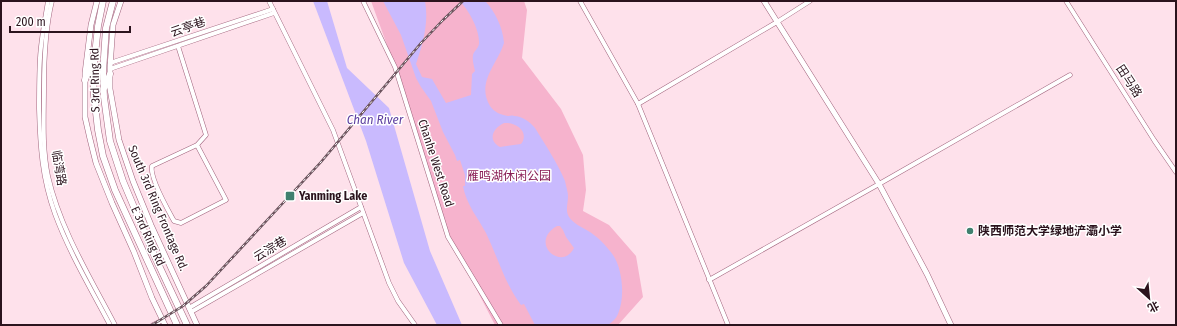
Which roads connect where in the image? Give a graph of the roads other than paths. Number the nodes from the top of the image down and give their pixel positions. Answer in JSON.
{"nodes":[{"id":1,"x":48,"y":1,"type":"edge"},
{"id":2,"x":52,"y":1,"type":"edge"},
{"id":3,"x":97,"y":1,"type":"edge"},
{"id":4,"x":103,"y":1,"type":"edge"},
{"id":5,"x":113,"y":1,"type":"edge"},
{"id":6,"x":120,"y":1,"type":"edge"},
{"id":7,"x":269,"y":1,"type":"edge"},
{"id":8,"x":363,"y":1,"type":"edge"},
{"id":9,"x":580,"y":1,"type":"edge"},
{"id":10,"x":764,"y":1,"type":"edge"},
{"id":11,"x":810,"y":1,"type":"edge"},
{"id":12,"x":1066,"y":1,"type":"edge"},
{"id":13,"x":274,"y":11,"type":"junction"},
{"id":14,"x":777,"y":22,"type":"junction"},
{"id":15,"x":178,"y":46,"type":"junction"},
{"id":16,"x":95,"y":53,"type":"junction"},
{"id":17,"x":110,"y":63,"type":"junction"},
{"id":18,"x":110,"y":72,"type":"junction"},
{"id":19,"x":1070,"y":75,"type":"dead end"},
{"id":20,"x":85,"y":80,"type":"junction"},
{"id":21,"x":104,"y":90,"type":"junction"},
{"id":22,"x":638,"y":104,"type":"junction"},
{"id":23,"x":197,"y":145,"type":"junction"},
{"id":24,"x":103,"y":156,"type":"joint"},
{"id":25,"x":115,"y":158,"type":"joint"},
{"id":26,"x":1176,"y":172,"type":"edge"},
{"id":27,"x":879,"y":184,"type":"junction"},
{"id":28,"x":361,"y":207,"type":"junction"},
{"id":29,"x":363,"y":213,"type":"junction"},
{"id":30,"x":709,"y":280,"type":"junction"},
{"id":31,"x":190,"y":310,"type":"junction"},
{"id":32,"x":164,"y":323,"type":"edge"},
{"id":33,"x":110,"y":325,"type":"edge"},
{"id":34,"x":115,"y":325,"type":"edge"},
{"id":35,"x":153,"y":325,"type":"edge"},
{"id":36,"x":177,"y":325,"type":"edge"},
{"id":37,"x":187,"y":325,"type":"edge"},
{"id":38,"x":197,"y":325,"type":"edge"},
{"id":39,"x":415,"y":325,"type":"edge"},
{"id":40,"x":501,"y":325,"type":"edge"},
{"id":41,"x":728,"y":325,"type":"edge"},
{"id":42,"x":951,"y":325,"type":"edge"}],
"edges":[{"from":1,"to":33,"type":"street","name":"临湾路"},
{"from":2,"to":34,"type":"street","name":"临湾路"},
{"from":3,"to":20,"type":"main road"},
{"from":4,"to":16,"type":"highway","name":"S 3rd Ring Rd"},
{"from":5,"to":21,"type":"highway","name":"S 3rd Ring Rd"},
{"from":6,"to":17,"type":"main road","name":"South 3rd Ring Frontage Rd."},
{"from":7,"to":13,"type":"street"},
{"from":8,"to":40,"type":"street","name":"Chanhe West Road"},
{"from":9,"to":22,"type":"street"},
{"from":10,"to":14,"type":"main road"},
{"from":11,"to":14,"type":"street"},
{"from":12,"to":26,"type":"street","name":"田马路"},
{"from":13,"to":15,"type":"street"},
{"from":13,"to":17,"type":"street","name":"云亭巷"},
{"from":13,"to":28,"type":"street"},
{"from":14,"to":22,"type":"street"},
{"from":14,"to":27,"type":"main road"},
{"from":15,"to":18,"type":"street"},
{"from":15,"to":23,"type":"street"},
{"from":16,"to":20,"type":"highway"},
{"from":16,"to":24,"type":"highway","name":"S 3rd Ring Rd"},
{"from":17,"to":18,"type":"main road","name":"South 3rd Ring Frontage Rd."},
{"from":18,"to":21,"type":"highway"},
{"from":18,"to":31,"type":"main road","name":"South 3rd Ring Frontage Rd."},
{"from":19,"to":27,"type":"street"},
{"from":20,"to":32,"type":"main road"},
{"from":21,"to":25,"type":"highway","name":"S 3rd Ring Rd"},
{"from":22,"to":30,"type":"street"},
{"from":23,"to":23,"type":"street"},
{"from":24,"to":36,"type":"highway","name":"E 3rd Ring Rd"},
{"from":25,"to":37,"type":"highway","name":"E 3rd Ring Rd"},
{"from":27,"to":30,"type":"street"},
{"from":27,"to":42,"type":"main road"},
{"from":28,"to":29,"type":"street"},
{"from":28,"to":31,"type":"street","name":"云淙巷"},
{"from":29,"to":31,"type":"street","name":"云淙巷"},
{"from":29,"to":39,"type":"street"},
{"from":30,"to":41,"type":"street"},
{"from":31,"to":38,"type":"main road","name":"South 3rd Ring Frontage Rd."},
{"from":32,"to":35,"type":"street"}]}
